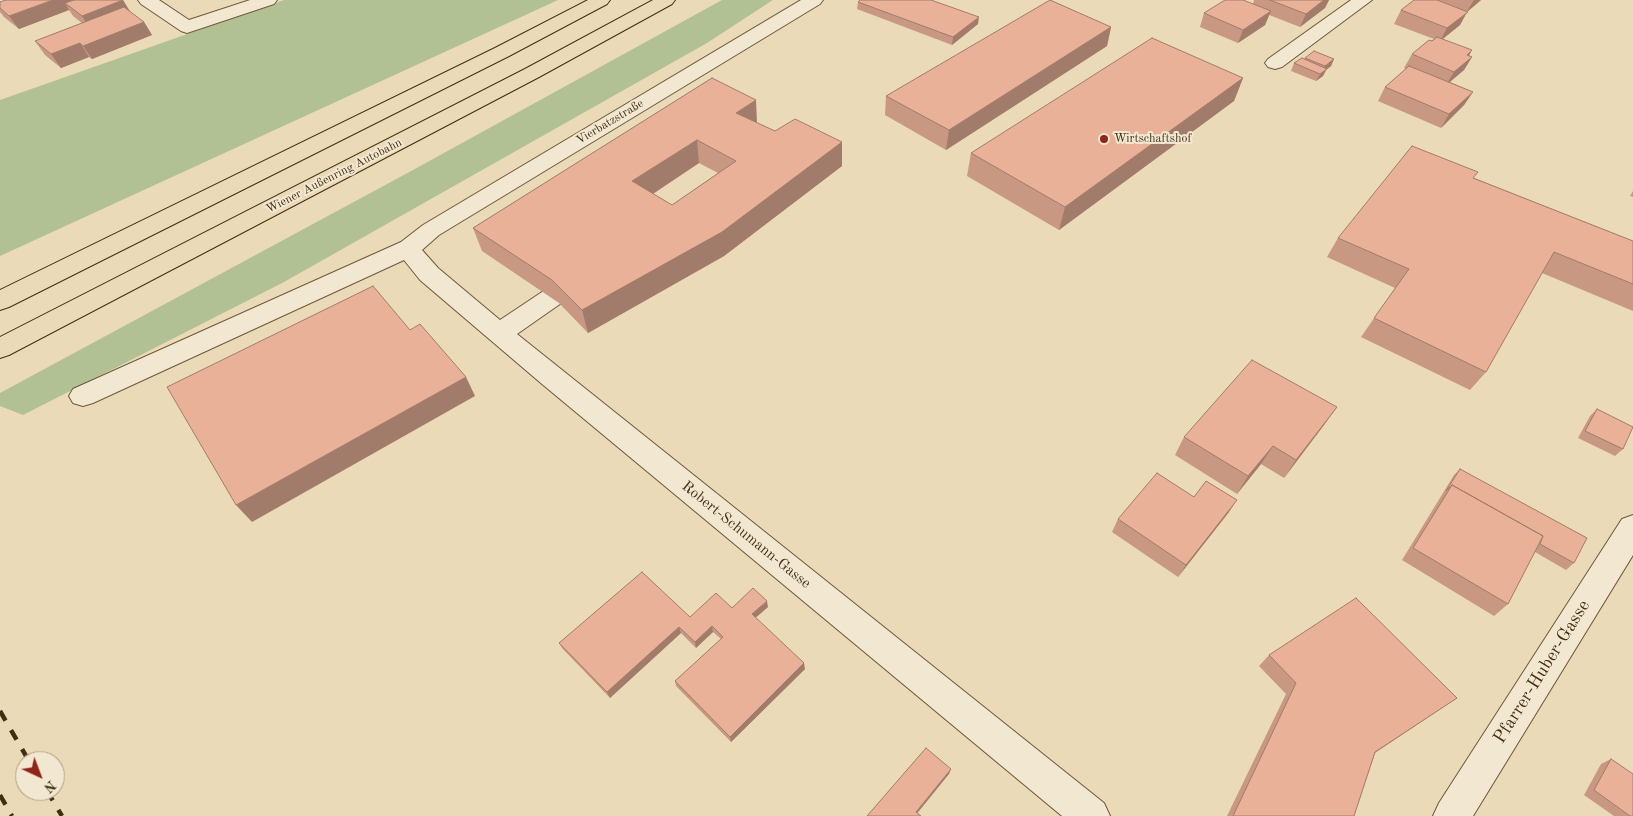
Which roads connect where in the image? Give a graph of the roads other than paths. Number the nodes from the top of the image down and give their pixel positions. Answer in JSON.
{"nodes":[{"id":1,"x":147,"y":0,"type":"edge"},
{"id":2,"x":268,"y":0,"type":"edge"},
{"id":3,"x":601,"y":0,"type":"edge"},
{"id":4,"x":666,"y":0,"type":"edge"},
{"id":5,"x":814,"y":0,"type":"edge"},
{"id":6,"x":1363,"y":0,"type":"edge"},
{"id":7,"x":1275,"y":63,"type":"dead end"},
{"id":8,"x":408,"y":248,"type":"junction"},
{"id":9,"x":552,"y":298,"type":"edge"},
{"id":10,"x":3,"y":300,"type":"edge"},
{"id":11,"x":500,"y":333,"type":"junction"},
{"id":12,"x":0,"y":348,"type":"edge"},
{"id":13,"x":83,"y":396,"type":"dead end"},
{"id":14,"x":1633,"y":528,"type":"edge"},
{"id":15,"x":1091,"y":816,"type":"edge"},
{"id":16,"x":1452,"y":816,"type":"edge"}],
"edges":[{"from":1,"to":2,"type":"street"},
{"from":3,"to":10,"type":"highway"},
{"from":4,"to":12,"type":"highway","name":"Wiener Außenring Autobahn"},
{"from":5,"to":8,"type":"street","name":"Vierbatzstraße"},
{"from":6,"to":7,"type":"street"},
{"from":8,"to":11,"type":"street","name":"Robert-Schumann-Gasse"},
{"from":8,"to":13,"type":"street","name":"Vierbatzstraße"},
{"from":9,"to":11,"type":"street"},
{"from":11,"to":15,"type":"street","name":"Robert-Schumann-Gasse"},
{"from":14,"to":16,"type":"street","name":"Pfarrer-Huber-Gasse"}]}
